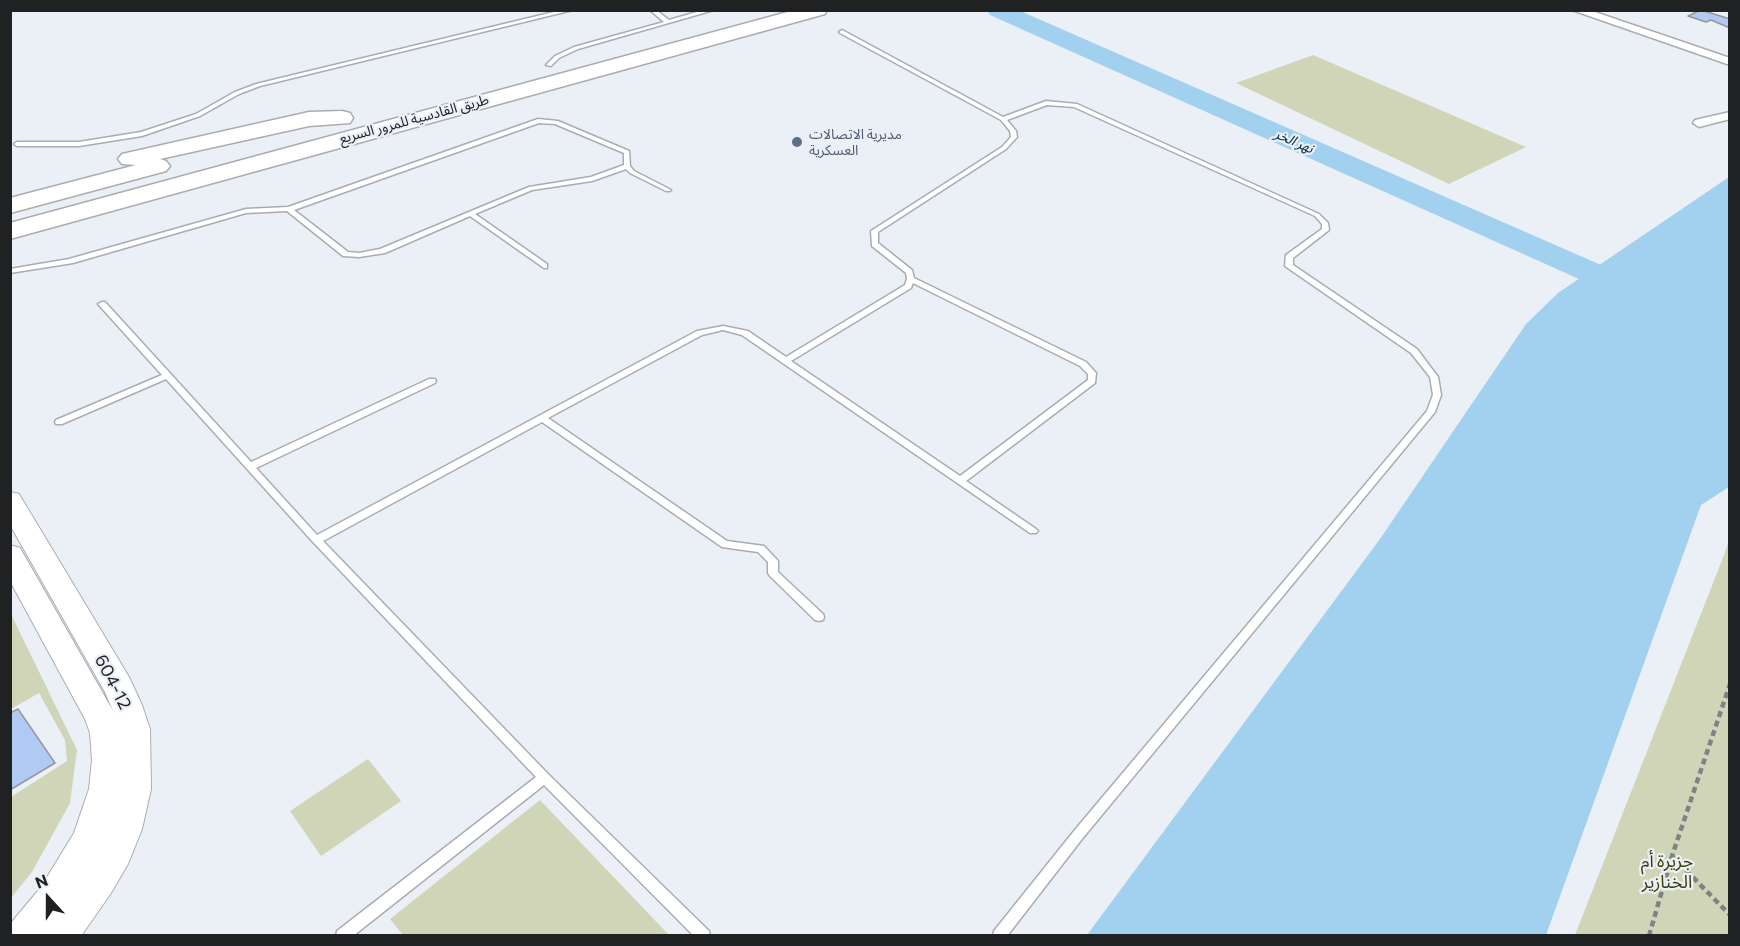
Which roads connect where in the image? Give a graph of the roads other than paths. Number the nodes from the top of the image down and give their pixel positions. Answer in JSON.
{"nodes":[{"id":1,"x":571,"y":10,"type":"edge"},
{"id":2,"x":652,"y":10,"type":"edge"},
{"id":3,"x":712,"y":10,"type":"edge"},
{"id":4,"x":764,"y":10,"type":"edge"},
{"id":5,"x":818,"y":10,"type":"edge"},
{"id":6,"x":1577,"y":10,"type":"edge"},
{"id":7,"x":668,"y":22,"type":"junction"},
{"id":8,"x":842,"y":32,"type":"dead end"},
{"id":9,"x":1730,"y":62,"type":"edge"},
{"id":10,"x":549,"y":65,"type":"junction"},
{"id":11,"x":388,"y":106,"type":"dead end"},
{"id":12,"x":365,"y":112,"type":"dead end"},
{"id":13,"x":1730,"y":115,"type":"edge"},
{"id":14,"x":342,"y":118,"type":"junction"},
{"id":15,"x":1003,"y":119,"type":"junction"},
{"id":16,"x":1730,"y":128,"type":"edge"},
{"id":17,"x":17,"y":144,"type":"dead end"},
{"id":18,"x":627,"y":166,"type":"junction"},
{"id":19,"x":668,"y":190,"type":"dead end"},
{"id":20,"x":10,"y":191,"type":"edge"},
{"id":21,"x":10,"y":206,"type":"edge"},
{"id":22,"x":289,"y":209,"type":"junction"},
{"id":23,"x":76,"y":211,"type":"junction"},
{"id":24,"x":471,"y":214,"type":"junction"},
{"id":25,"x":10,"y":231,"type":"edge"},
{"id":26,"x":10,"y":242,"type":"edge"},
{"id":27,"x":544,"y":266,"type":"dead end"},
{"id":28,"x":10,"y":271,"type":"edge"},
{"id":29,"x":911,"y":279,"type":"junction"},
{"id":30,"x":102,"y":304,"type":"dead end"},
{"id":31,"x":786,"y":362,"type":"junction"},
{"id":32,"x":166,"y":376,"type":"junction"},
{"id":33,"x":432,"y":381,"type":"dead end"},
{"id":34,"x":542,"y":418,"type":"junction"},
{"id":35,"x":59,"y":422,"type":"dead end"},
{"id":36,"x":249,"y":467,"type":"junction"},
{"id":37,"x":960,"y":481,"type":"junction"},
{"id":38,"x":10,"y":501,"type":"edge"},
{"id":39,"x":1033,"y":531,"type":"dead end"},
{"id":40,"x":316,"y":540,"type":"junction"},
{"id":41,"x":10,"y":555,"type":"edge"},
{"id":42,"x":819,"y":617,"type":"dead end"},
{"id":43,"x":544,"y":778,"type":"junction"},
{"id":44,"x":24,"y":936,"type":"edge"},
{"id":45,"x":58,"y":936,"type":"edge"},
{"id":46,"x":342,"y":936,"type":"edge"},
{"id":47,"x":704,"y":936,"type":"edge"},
{"id":48,"x":999,"y":936,"type":"edge"}],
"edges":[{"from":1,"to":17,"type":"lane"},
{"from":2,"to":7,"type":"lane"},
{"from":3,"to":7,"type":"lane"},
{"from":4,"to":10,"type":"highway","name":"طريق القادسية للمرور السريع"},
{"from":5,"to":23,"type":"highway","name":"طريق القادسية للمرور السريع"},
{"from":6,"to":9,"type":"street"},
{"from":7,"to":10,"type":"lane"},
{"from":8,"to":15,"type":"lane"},
{"from":10,"to":11,"type":"highway","name":"طريق القادسية للمرور السريع"},
{"from":12,"to":14,"type":"highway","name":"طريق القادسية للمرور السريع"},
{"from":13,"to":16,"type":"street"},
{"from":14,"to":20,"type":"highway"},
{"from":14,"to":21,"type":"highway","name":"طريق القادسية للمرور السريع"},
{"from":15,"to":29,"type":"lane"},
{"from":15,"to":48,"type":"lane"},
{"from":18,"to":19,"type":"lane"},
{"from":18,"to":22,"type":"lane"},
{"from":18,"to":24,"type":"lane"},
{"from":22,"to":24,"type":"lane"},
{"from":22,"to":28,"type":"lane"},
{"from":23,"to":25,"type":"highway","name":"طريق القادسية للمرور السريع"},
{"from":23,"to":26,"type":"highway"},
{"from":24,"to":27,"type":"lane"},
{"from":29,"to":31,"type":"lane"},
{"from":29,"to":37,"type":"lane"},
{"from":30,"to":32,"type":"lane"},
{"from":31,"to":34,"type":"lane"},
{"from":31,"to":37,"type":"lane"},
{"from":32,"to":35,"type":"lane"},
{"from":32,"to":36,"type":"lane"},
{"from":33,"to":36,"type":"lane"},
{"from":34,"to":40,"type":"lane"},
{"from":34,"to":42,"type":"lane"},
{"from":36,"to":40,"type":"lane"},
{"from":37,"to":39,"type":"lane"},
{"from":38,"to":45,"type":"main road","name":"604-12"},
{"from":40,"to":43,"type":"lane"},
{"from":41,"to":44,"type":"main road","name":"604-12"},
{"from":43,"to":46,"type":"lane"},
{"from":43,"to":47,"type":"lane"}]}
